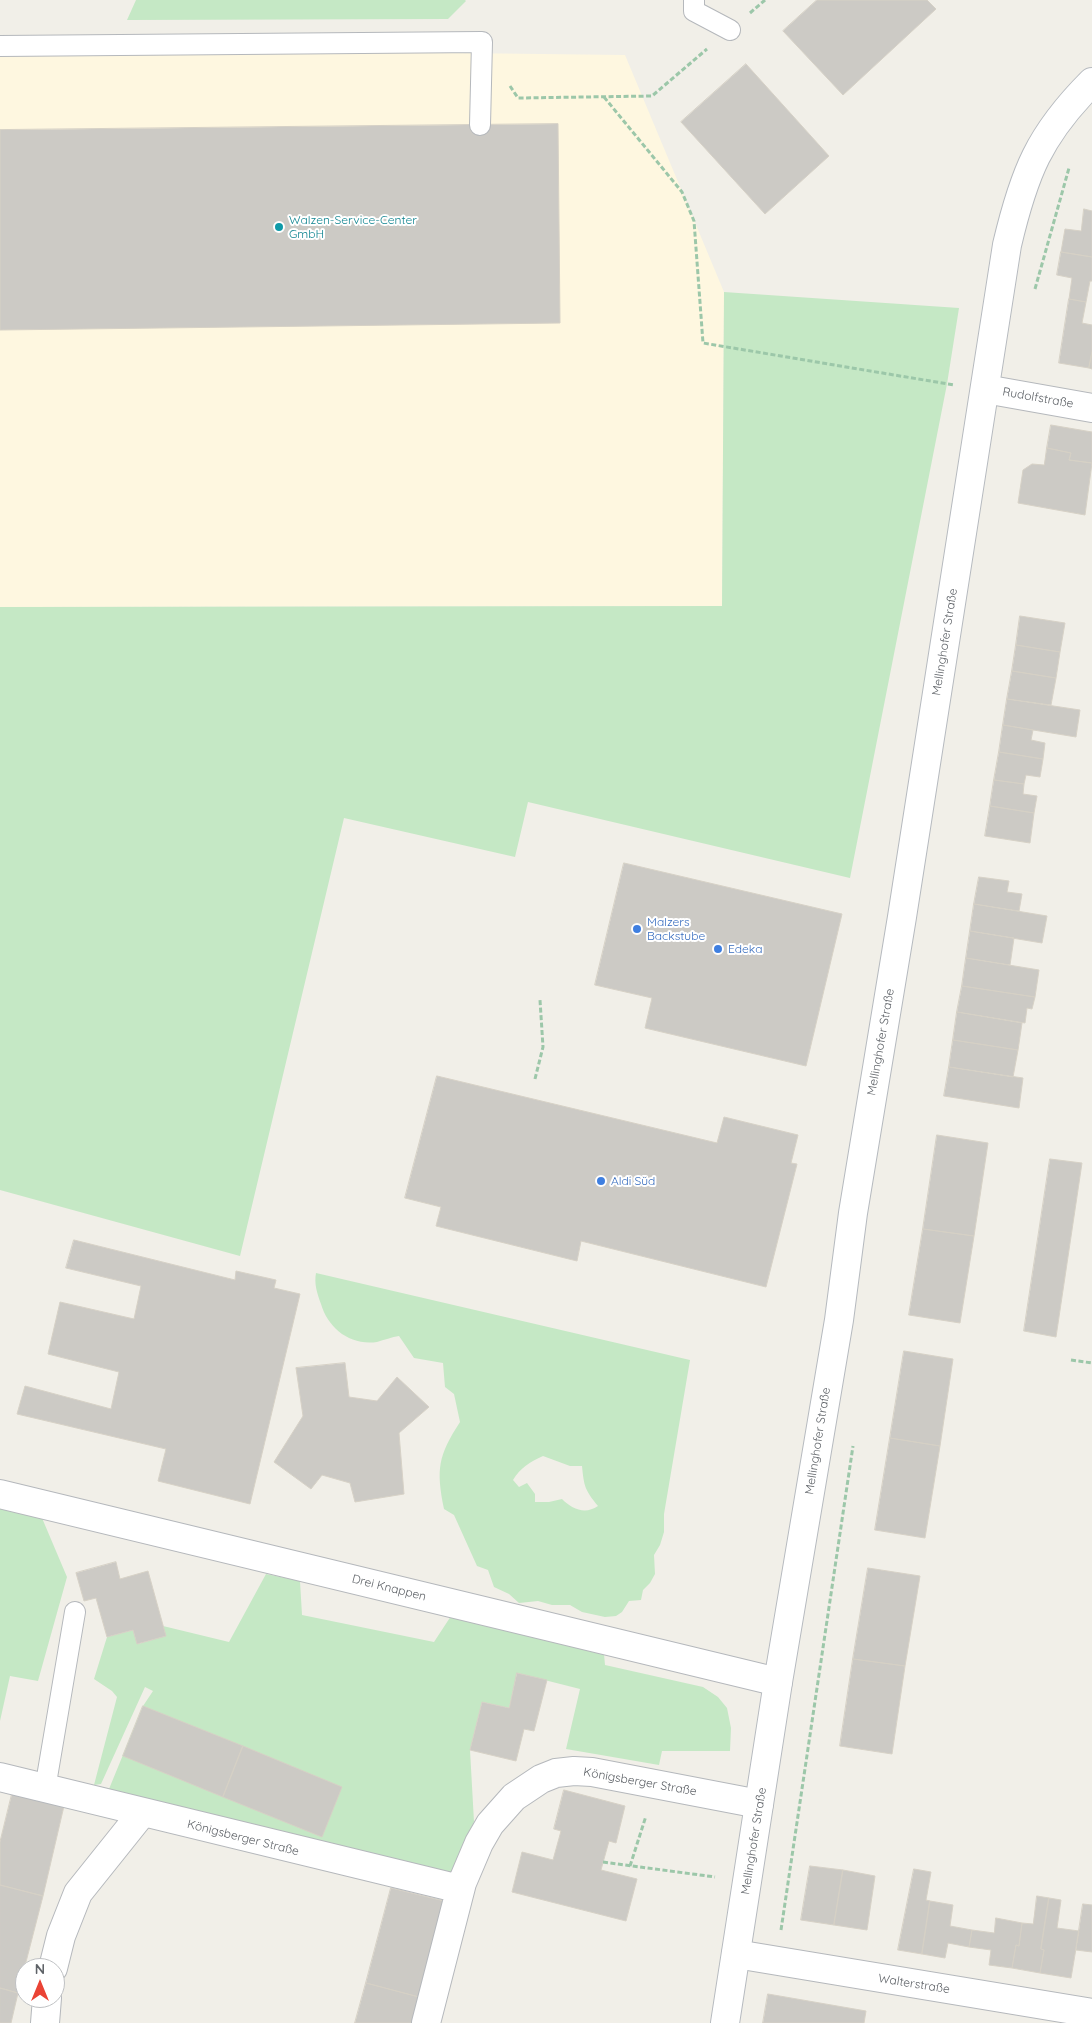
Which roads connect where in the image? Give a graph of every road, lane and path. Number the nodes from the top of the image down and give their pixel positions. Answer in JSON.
{"nodes":[{"id":1,"x":694,"y":0,"type":"edge"},
{"id":2,"x":764,"y":0,"type":"edge"},
{"id":3,"x":730,"y":30,"type":"junction"},
{"id":4,"x":0,"y":46,"type":"edge"},
{"id":5,"x":508,"y":82,"type":"dead end"},
{"id":6,"x":1092,"y":82,"type":"edge"},
{"id":7,"x":604,"y":97,"type":"junction"},
{"id":8,"x":480,"y":125,"type":"dead end"},
{"id":9,"x":1070,"y":164,"type":"dead end"},
{"id":10,"x":1034,"y":293,"type":"dead end"},
{"id":11,"x":985,"y":389,"type":"junction"},
{"id":12,"x":1092,"y":408,"type":"edge"},
{"id":13,"x":540,"y":1000,"type":"dead end"},
{"id":14,"x":536,"y":1079,"type":"dead end"},
{"id":15,"x":1071,"y":1360,"type":"dead end"},
{"id":16,"x":1092,"y":1363,"type":"edge"},
{"id":17,"x":854,"y":1442,"type":"dead end"},
{"id":18,"x":0,"y":1494,"type":"edge"},
{"id":19,"x":75,"y":1612,"type":"dead end"},
{"id":20,"x":778,"y":1682,"type":"junction"},
{"id":21,"x":0,"y":1777,"type":"edge"},
{"id":22,"x":656,"y":1784,"type":"junction"},
{"id":23,"x":45,"y":1788,"type":"junction"},
{"id":24,"x":759,"y":1804,"type":"junction"},
{"id":25,"x":142,"y":1813,"type":"junction"},
{"id":26,"x":603,"y":1862,"type":"dead end"},
{"id":27,"x":630,"y":1866,"type":"junction"},
{"id":28,"x":748,"y":1881,"type":"junction"},
{"id":29,"x":460,"y":1890,"type":"junction"},
{"id":30,"x":736,"y":1954,"type":"junction"},
{"id":31,"x":56,"y":1958,"type":"edge"},
{"id":32,"x":777,"y":1961,"type":"junction"},
{"id":33,"x":47,"y":2008,"type":"edge"},
{"id":34,"x":1092,"y":2013,"type":"edge"},
{"id":35,"x":46,"y":2023,"type":"edge"},
{"id":36,"x":426,"y":2023,"type":"edge"},
{"id":37,"x":725,"y":2023,"type":"edge"}],
"edges":[{"from":1,"to":3,"type":"lane"},
{"from":2,"to":3,"type":"path"},
{"from":3,"to":7,"type":"path"},
{"from":4,"to":8,"type":"lane"},
{"from":5,"to":7,"type":"path"},
{"from":6,"to":11,"type":"street","name":"Mellinghofer Straße"},
{"from":7,"to":11,"type":"path"},
{"from":9,"to":10,"type":"path"},
{"from":11,"to":12,"type":"street","name":"Rudolfstraße"},
{"from":11,"to":20,"type":"street","name":"Mellinghofer Straße"},
{"from":13,"to":14,"type":"path"},
{"from":15,"to":16,"type":"path"},
{"from":17,"to":32,"type":"path"},
{"from":18,"to":20,"type":"street","name":"Drei Knappen"},
{"from":19,"to":23,"type":"lane"},
{"from":20,"to":24,"type":"street","name":"Mellinghofer Straße"},
{"from":21,"to":23,"type":"street","name":"Königsberger Straße"},
{"from":22,"to":24,"type":"street","name":"Königsberger Straße"},
{"from":22,"to":27,"type":"path"},
{"from":22,"to":29,"type":"street","name":"Königsberger Straße"},
{"from":23,"to":25,"type":"street","name":"Königsberger Straße"},
{"from":24,"to":28,"type":"street","name":"Mellinghofer Straße"},
{"from":25,"to":29,"type":"street","name":"Königsberger Straße"},
{"from":25,"to":31,"type":"street"},
{"from":26,"to":27,"type":"path"},
{"from":27,"to":28,"type":"path"},
{"from":28,"to":30,"type":"street","name":"Mellinghofer Straße"},
{"from":29,"to":36,"type":"street","name":"Königsberger Straße"},
{"from":30,"to":32,"type":"street","name":"Walterstraße"},
{"from":30,"to":37,"type":"street","name":"Mellinghofer Straße"},
{"from":32,"to":34,"type":"street","name":"Walterstraße"},
{"from":33,"to":35,"type":"street"}]}
